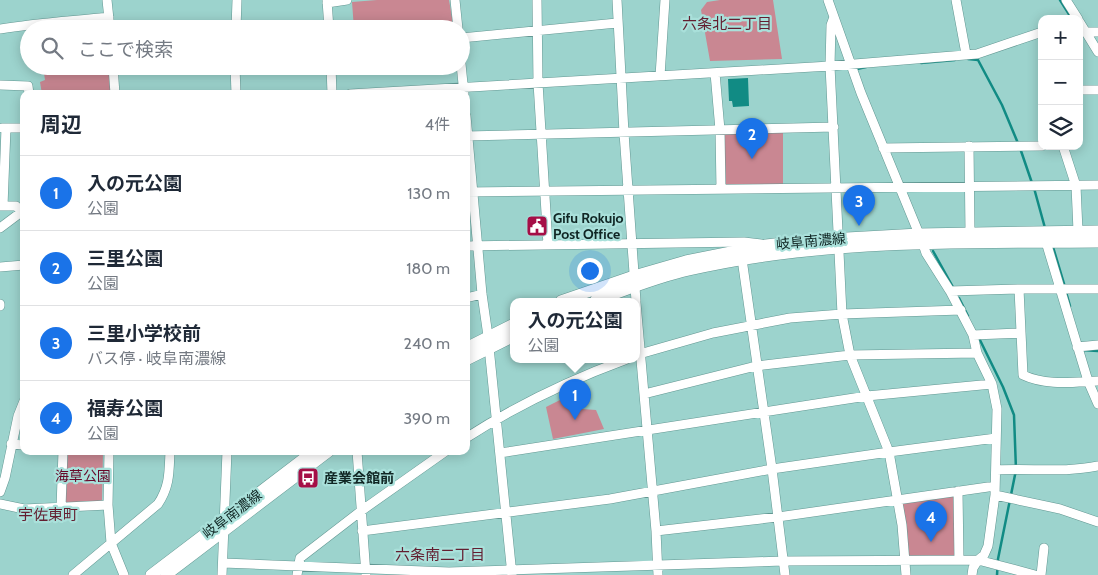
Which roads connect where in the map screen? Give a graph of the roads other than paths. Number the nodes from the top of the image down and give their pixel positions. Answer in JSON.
{"nodes":[{"id":1,"x":107,"y":0,"type":"edge"},
{"id":2,"x":237,"y":0,"type":"edge"},
{"id":3,"x":347,"y":0,"type":"edge"},
{"id":4,"x":455,"y":0,"type":"edge"},
{"id":5,"x":537,"y":0,"type":"edge"},
{"id":6,"x":618,"y":0,"type":"edge"},
{"id":7,"x":665,"y":0,"type":"edge"},
{"id":8,"x":828,"y":0,"type":"edge"},
{"id":9,"x":956,"y":0,"type":"edge"},
{"id":10,"x":1066,"y":0,"type":"edge"},
{"id":11,"x":327,"y":1,"type":"edge"},
{"id":12,"x":1076,"y":15,"type":"edge"},
{"id":13,"x":109,"y":17,"type":"junction"},
{"id":14,"x":834,"y":17,"type":"junction"},
{"id":15,"x":87,"y":20,"type":"edge"},
{"id":16,"x":109,"y":20,"type":"edge"},
{"id":17,"x":236,"y":20,"type":"edge"},
{"id":18,"x":328,"y":20,"type":"edge"},
{"id":19,"x":457,"y":20,"type":"edge"},
{"id":20,"x":617,"y":23,"type":"junction"},
{"id":21,"x":20,"y":25,"type":"edge"},
{"id":22,"x":0,"y":28,"type":"edge"},
{"id":23,"x":537,"y":31,"type":"junction"},
{"id":24,"x":1083,"y":32,"type":"edge"},
{"id":25,"x":1098,"y":32,"type":"edge"},
{"id":26,"x":1038,"y":33,"type":"edge"},
{"id":27,"x":470,"y":37,"type":"edge"},
{"id":28,"x":1098,"y":52,"type":"edge"},
{"id":29,"x":966,"y":54,"type":"junction"},
{"id":30,"x":850,"y":64,"type":"junction"},
{"id":31,"x":830,"y":66,"type":"junction"},
{"id":32,"x":714,"y":72,"type":"junction"},
{"id":33,"x":114,"y":75,"type":"edge"},
{"id":34,"x":235,"y":75,"type":"edge"},
{"id":35,"x":331,"y":75,"type":"edge"},
{"id":36,"x":462,"y":75,"type":"edge"},
{"id":37,"x":660,"y":76,"type":"junction"},
{"id":38,"x":620,"y":78,"type":"junction"},
{"id":39,"x":538,"y":83,"type":"junction"},
{"id":40,"x":0,"y":85,"type":"edge"},
{"id":41,"x":28,"y":90,"type":"edge"},
{"id":42,"x":115,"y":90,"type":"edge"},
{"id":43,"x":236,"y":90,"type":"edge"},
{"id":44,"x":332,"y":90,"type":"edge"},
{"id":45,"x":464,"y":90,"type":"edge"},
{"id":46,"x":1083,"y":90,"type":"edge"},
{"id":47,"x":1098,"y":90,"type":"edge"},
{"id":48,"x":3,"y":128,"type":"edge"},
{"id":49,"x":20,"y":128,"type":"edge"},
{"id":50,"x":834,"y":128,"type":"junction"},
{"id":51,"x":720,"y":130,"type":"junction"},
{"id":52,"x":624,"y":133,"type":"junction"},
{"id":53,"x":541,"y":134,"type":"junction"},
{"id":54,"x":470,"y":136,"type":"edge"},
{"id":55,"x":968,"y":146,"type":"junction"},
{"id":56,"x":1038,"y":146,"type":"edge"},
{"id":57,"x":883,"y":148,"type":"junction"},
{"id":58,"x":1064,"y":150,"type":"edge"},
{"id":59,"x":1076,"y":186,"type":"junction"},
{"id":60,"x":1098,"y":186,"type":"edge"},
{"id":61,"x":721,"y":188,"type":"junction"},
{"id":62,"x":836,"y":188,"type":"junction"},
{"id":63,"x":900,"y":188,"type":"junction"},
{"id":64,"x":969,"y":188,"type":"junction"},
{"id":65,"x":627,"y":189,"type":"junction"},
{"id":66,"x":545,"y":191,"type":"junction"},
{"id":67,"x":470,"y":192,"type":"edge"},
{"id":68,"x":2,"y":206,"type":"edge"},
{"id":69,"x":20,"y":209,"type":"edge"},
{"id":70,"x":20,"y":213,"type":"edge"},
{"id":71,"x":0,"y":228,"type":"edge"},
{"id":72,"x":1078,"y":231,"type":"junction"},
{"id":73,"x":1098,"y":231,"type":"edge"},
{"id":74,"x":970,"y":233,"type":"junction"},
{"id":75,"x":921,"y":239,"type":"junction"},
{"id":76,"x":1046,"y":242,"type":"junction"},
{"id":77,"x":1098,"y":242,"type":"edge"},
{"id":78,"x":631,"y":243,"type":"junction"},
{"id":79,"x":838,"y":243,"type":"junction"},
{"id":80,"x":548,"y":245,"type":"junction"},
{"id":81,"x":766,"y":245,"type":"junction"},
{"id":82,"x":470,"y":246,"type":"edge"},
{"id":83,"x":478,"y":246,"type":"junction"},
{"id":84,"x":742,"y":259,"type":"junction"},
{"id":85,"x":20,"y":265,"type":"edge"},
{"id":86,"x":0,"y":267,"type":"edge"},
{"id":87,"x":635,"y":281,"type":"junction"},
{"id":88,"x":1098,"y":288,"type":"edge"},
{"id":89,"x":1019,"y":289,"type":"junction"},
{"id":90,"x":1060,"y":289,"type":"junction"},
{"id":91,"x":950,"y":292,"type":"junction"},
{"id":92,"x":482,"y":294,"type":"junction"},
{"id":93,"x":470,"y":297,"type":"edge"},
{"id":94,"x":572,"y":298,"type":"edge"},
{"id":95,"x":601,"y":298,"type":"edge"},
{"id":96,"x":636,"y":298,"type":"edge"},
{"id":97,"x":961,"y":310,"type":"junction"},
{"id":98,"x":842,"y":314,"type":"junction"},
{"id":99,"x":751,"y":324,"type":"junction"},
{"id":100,"x":510,"y":327,"type":"edge"},
{"id":101,"x":1021,"y":333,"type":"junction"},
{"id":102,"x":973,"y":334,"type":"junction"},
{"id":103,"x":510,"y":337,"type":"edge"},
{"id":104,"x":488,"y":342,"type":"junction"},
{"id":105,"x":1098,"y":345,"type":"edge"},
{"id":106,"x":470,"y":347,"type":"edge"},
{"id":107,"x":1077,"y":347,"type":"junction"},
{"id":108,"x":640,"y":353,"type":"edge"},
{"id":109,"x":977,"y":353,"type":"junction"},
{"id":110,"x":850,"y":355,"type":"junction"},
{"id":111,"x":470,"y":357,"type":"edge"},
{"id":112,"x":617,"y":363,"type":"edge"},
{"id":113,"x":639,"y":363,"type":"edge"},
{"id":114,"x":756,"y":366,"type":"junction"},
{"id":115,"x":1093,"y":381,"type":"edge"},
{"id":116,"x":992,"y":384,"type":"junction"},
{"id":117,"x":644,"y":394,"type":"junction"},
{"id":118,"x":867,"y":396,"type":"junction"},
{"id":119,"x":1098,"y":404,"type":"edge"},
{"id":120,"x":764,"y":412,"type":"junction"},
{"id":121,"x":20,"y":414,"type":"edge"},
{"id":122,"x":496,"y":418,"type":"junction"},
{"id":123,"x":647,"y":430,"type":"junction"},
{"id":124,"x":470,"y":435,"type":"edge"},
{"id":125,"x":996,"y":438,"type":"junction"},
{"id":126,"x":11,"y":444,"type":"junction"},
{"id":127,"x":20,"y":445,"type":"edge"},
{"id":128,"x":889,"y":452,"type":"junction"},
{"id":129,"x":500,"y":453,"type":"junction"},
{"id":130,"x":63,"y":455,"type":"edge"},
{"id":131,"x":109,"y":455,"type":"edge"},
{"id":132,"x":170,"y":455,"type":"edge"},
{"id":133,"x":227,"y":455,"type":"edge"},
{"id":134,"x":323,"y":455,"type":"edge"},
{"id":135,"x":357,"y":455,"type":"edge"},
{"id":136,"x":440,"y":455,"type":"edge"},
{"id":137,"x":298,"y":457,"type":"edge"},
{"id":138,"x":1098,"y":466,"type":"edge"},
{"id":139,"x":772,"y":469,"type":"junction"},
{"id":140,"x":997,"y":470,"type":"junction"},
{"id":141,"x":652,"y":491,"type":"junction"},
{"id":142,"x":958,"y":491,"type":"junction"},
{"id":143,"x":995,"y":491,"type":"junction"},
{"id":144,"x":0,"y":492,"type":"edge"},
{"id":145,"x":898,"y":500,"type":"junction"},
{"id":146,"x":0,"y":504,"type":"edge"},
{"id":147,"x":108,"y":504,"type":"junction"},
{"id":148,"x":60,"y":508,"type":"junction"},
{"id":149,"x":361,"y":511,"type":"junction"},
{"id":150,"x":506,"y":512,"type":"junction"},
{"id":151,"x":778,"y":517,"type":"junction"},
{"id":152,"x":1098,"y":522,"type":"edge"},
{"id":153,"x":224,"y":526,"type":"junction"},
{"id":154,"x":362,"y":531,"type":"junction"},
{"id":155,"x":656,"y":531,"type":"junction"},
{"id":156,"x":111,"y":543,"type":"junction"},
{"id":157,"x":1044,"y":548,"type":"dead end"},
{"id":158,"x":959,"y":560,"type":"junction"},
{"id":159,"x":978,"y":560,"type":"junction"},
{"id":160,"x":784,"y":561,"type":"junction"},
{"id":161,"x":906,"y":561,"type":"junction"},
{"id":162,"x":223,"y":563,"type":"junction"},
{"id":163,"x":658,"y":564,"type":"junction"},
{"id":164,"x":297,"y":570,"type":"edge"},
{"id":165,"x":365,"y":572,"type":"edge"},
{"id":166,"x":512,"y":573,"type":"edge"},
{"id":167,"x":73,"y":575,"type":"edge"},
{"id":168,"x":124,"y":575,"type":"edge"},
{"id":169,"x":151,"y":575,"type":"edge"},
{"id":170,"x":166,"y":575,"type":"edge"},
{"id":171,"x":222,"y":575,"type":"edge"},
{"id":172,"x":658,"y":575,"type":"edge"},
{"id":173,"x":785,"y":575,"type":"edge"},
{"id":174,"x":906,"y":575,"type":"edge"},
{"id":175,"x":972,"y":575,"type":"edge"},
{"id":176,"x":1035,"y":575,"type":"edge"},
{"id":177,"x":1041,"y":575,"type":"edge"}],
"edges":[{"from":1,"to":13,"type":"street"},
{"from":2,"to":17,"type":"street"},
{"from":3,"to":11,"type":"street"},
{"from":4,"to":19,"type":"street"},
{"from":5,"to":23,"type":"street"},
{"from":6,"to":20,"type":"street"},
{"from":7,"to":37,"type":"street"},
{"from":8,"to":14,"type":"street"},
{"from":9,"to":29,"type":"street"},
{"from":10,"to":12,"type":"street"},
{"from":11,"to":18,"type":"street"},
{"from":13,"to":15,"type":"street"},
{"from":13,"to":16,"type":"street"},
{"from":14,"to":30,"type":"street"},
{"from":14,"to":31,"type":"street"},
{"from":20,"to":23,"type":"street"},
{"from":20,"to":38,"type":"street"},
{"from":21,"to":22,"type":"street"},
{"from":23,"to":27,"type":"street"},
{"from":23,"to":39,"type":"street"},
{"from":24,"to":25,"type":"street"},
{"from":24,"to":28,"type":"street"},
{"from":26,"to":29,"type":"street"},
{"from":29,"to":30,"type":"street"},
{"from":30,"to":31,"type":"street"},
{"from":30,"to":57,"type":"street"},
{"from":31,"to":32,"type":"street"},
{"from":31,"to":50,"type":"street"},
{"from":32,"to":37,"type":"street"},
{"from":32,"to":51,"type":"street"},
{"from":33,"to":42,"type":"street"},
{"from":34,"to":43,"type":"street"},
{"from":35,"to":44,"type":"street"},
{"from":36,"to":45,"type":"street"},
{"from":37,"to":38,"type":"street"},
{"from":38,"to":39,"type":"street"},
{"from":38,"to":52,"type":"street"},
{"from":39,"to":45,"type":"street"},
{"from":39,"to":53,"type":"street"},
{"from":40,"to":41,"type":"street"},
{"from":46,"to":47,"type":"street"},
{"from":48,"to":49,"type":"street"},
{"from":48,"to":68,"type":"street"},
{"from":50,"to":51,"type":"street"},
{"from":50,"to":62,"type":"street"},
{"from":51,"to":52,"type":"street"},
{"from":51,"to":61,"type":"street"},
{"from":52,"to":53,"type":"street"},
{"from":52,"to":65,"type":"street"},
{"from":53,"to":54,"type":"street"},
{"from":53,"to":66,"type":"street"},
{"from":55,"to":56,"type":"street"},
{"from":55,"to":57,"type":"street"},
{"from":55,"to":64,"type":"street"},
{"from":57,"to":63,"type":"street"},
{"from":58,"to":59,"type":"street"},
{"from":59,"to":60,"type":"street"},
{"from":59,"to":64,"type":"street"},
{"from":59,"to":72,"type":"street"},
{"from":61,"to":62,"type":"street"},
{"from":61,"to":65,"type":"street"},
{"from":62,"to":63,"type":"street"},
{"from":62,"to":79,"type":"street"},
{"from":63,"to":64,"type":"street"},
{"from":63,"to":75,"type":"street"},
{"from":64,"to":74,"type":"street"},
{"from":65,"to":66,"type":"street"},
{"from":65,"to":78,"type":"street"},
{"from":66,"to":67,"type":"street"},
{"from":66,"to":80,"type":"street"},
{"from":67,"to":83,"type":"street"},
{"from":68,"to":69,"type":"street"},
{"from":70,"to":71,"type":"street"},
{"from":72,"to":73,"type":"main road","name":"岐阜南濃線"},
{"from":72,"to":74,"type":"main road","name":"岐阜南濃線"},
{"from":74,"to":75,"type":"main road","name":"岐阜南濃線"},
{"from":75,"to":76,"type":"main road","name":"岐阜南濃線"},
{"from":75,"to":79,"type":"main road","name":"岐阜南濃線"},
{"from":75,"to":91,"type":"street"},
{"from":76,"to":77,"type":"main road","name":"岐阜南濃線"},
{"from":76,"to":90,"type":"street"},
{"from":78,"to":80,"type":"street"},
{"from":78,"to":81,"type":"street"},
{"from":78,"to":87,"type":"street"},
{"from":79,"to":81,"type":"main road","name":"岐阜南濃線"},
{"from":79,"to":84,"type":"main road","name":"岐阜南濃線"},
{"from":79,"to":98,"type":"street"},
{"from":80,"to":83,"type":"street"},
{"from":81,"to":87,"type":"main road","name":"岐阜南濃線"},
{"from":82,"to":83,"type":"street"},
{"from":83,"to":92,"type":"street"},
{"from":84,"to":87,"type":"main road","name":"岐阜南濃線"},
{"from":84,"to":99,"type":"street"},
{"from":85,"to":86,"type":"street"},
{"from":87,"to":94,"type":"main road","name":"岐阜南濃線"},
{"from":87,"to":95,"type":"main road","name":"岐阜南濃線"},
{"from":87,"to":96,"type":"street"},
{"from":88,"to":90,"type":"street"},
{"from":89,"to":90,"type":"street"},
{"from":89,"to":91,"type":"street"},
{"from":89,"to":101,"type":"street"},
{"from":90,"to":107,"type":"street"},
{"from":91,"to":97,"type":"street"},
{"from":92,"to":93,"type":"street"},
{"from":92,"to":104,"type":"street"},
{"from":97,"to":98,"type":"street"},
{"from":97,"to":102,"type":"street"},
{"from":98,"to":99,"type":"street"},
{"from":98,"to":110,"type":"street"},
{"from":99,"to":108,"type":"street"},
{"from":99,"to":114,"type":"street"},
{"from":100,"to":104,"type":"main road"},
{"from":101,"to":102,"type":"street"},
{"from":101,"to":115,"type":"street"},
{"from":102,"to":109,"type":"street"},
{"from":103,"to":104,"type":"main road"},
{"from":104,"to":106,"type":"main road"},
{"from":104,"to":111,"type":"main road"},
{"from":104,"to":122,"type":"street"},
{"from":105,"to":107,"type":"street"},
{"from":107,"to":115,"type":"street"},
{"from":109,"to":110,"type":"street"},
{"from":109,"to":116,"type":"street"},
{"from":110,"to":114,"type":"street"},
{"from":110,"to":118,"type":"street"},
{"from":112,"to":122,"type":"street"},
{"from":113,"to":117,"type":"street"},
{"from":114,"to":117,"type":"street"},
{"from":114,"to":120,"type":"street"},
{"from":115,"to":119,"type":"street"},
{"from":116,"to":118,"type":"street"},
{"from":116,"to":125,"type":"street"},
{"from":117,"to":123,"type":"street"},
{"from":118,"to":120,"type":"street"},
{"from":118,"to":128,"type":"street"},
{"from":120,"to":123,"type":"street"},
{"from":120,"to":139,"type":"street"},
{"from":121,"to":126,"type":"street"},
{"from":122,"to":124,"type":"street"},
{"from":122,"to":129,"type":"street"},
{"from":123,"to":129,"type":"street"},
{"from":123,"to":141,"type":"street"},
{"from":125,"to":128,"type":"street"},
{"from":125,"to":140,"type":"street"},
{"from":126,"to":127,"type":"street"},
{"from":126,"to":144,"type":"street"},
{"from":128,"to":139,"type":"street"},
{"from":128,"to":145,"type":"street"},
{"from":129,"to":150,"type":"street"},
{"from":130,"to":148,"type":"street"},
{"from":131,"to":147,"type":"street"},
{"from":132,"to":156,"type":"street"},
{"from":133,"to":153,"type":"street"},
{"from":134,"to":153,"type":"main road","name":"岐阜南濃線"},
{"from":135,"to":149,"type":"street"},
{"from":136,"to":149,"type":"street"},
{"from":137,"to":153,"type":"main road","name":"岐阜南濃線"},
{"from":138,"to":140,"type":"street"},
{"from":139,"to":141,"type":"street"},
{"from":139,"to":151,"type":"street"},
{"from":140,"to":143,"type":"street"},
{"from":141,"to":150,"type":"street"},
{"from":141,"to":155,"type":"street"},
{"from":142,"to":143,"type":"street"},
{"from":142,"to":145,"type":"street"},
{"from":142,"to":158,"type":"street"},
{"from":143,"to":152,"type":"street"},
{"from":143,"to":159,"type":"street"},
{"from":145,"to":151,"type":"street"},
{"from":145,"to":161,"type":"street"},
{"from":146,"to":148,"type":"street"},
{"from":147,"to":148,"type":"street"},
{"from":147,"to":156,"type":"street"},
{"from":149,"to":154,"type":"street"},
{"from":149,"to":164,"type":"street"},
{"from":150,"to":154,"type":"street"},
{"from":150,"to":166,"type":"street"},
{"from":151,"to":155,"type":"street"},
{"from":151,"to":160,"type":"street"},
{"from":153,"to":162,"type":"street"},
{"from":153,"to":169,"type":"main road","name":"岐阜南濃線"},
{"from":153,"to":170,"type":"main road","name":"岐阜南濃線"},
{"from":154,"to":165,"type":"street"},
{"from":155,"to":163,"type":"street"},
{"from":156,"to":167,"type":"street"},
{"from":156,"to":168,"type":"street"},
{"from":157,"to":177,"type":"street"},
{"from":158,"to":159,"type":"street"},
{"from":158,"to":161,"type":"street"},
{"from":159,"to":175,"type":"street"},
{"from":159,"to":176,"type":"street"},
{"from":160,"to":161,"type":"street"},
{"from":160,"to":163,"type":"street"},
{"from":160,"to":173,"type":"street"},
{"from":161,"to":174,"type":"street"},
{"from":162,"to":164,"type":"street"},
{"from":162,"to":171,"type":"street"},
{"from":163,"to":166,"type":"street"},
{"from":163,"to":172,"type":"street"},
{"from":164,"to":165,"type":"street"},
{"from":165,"to":166,"type":"street"}]}
